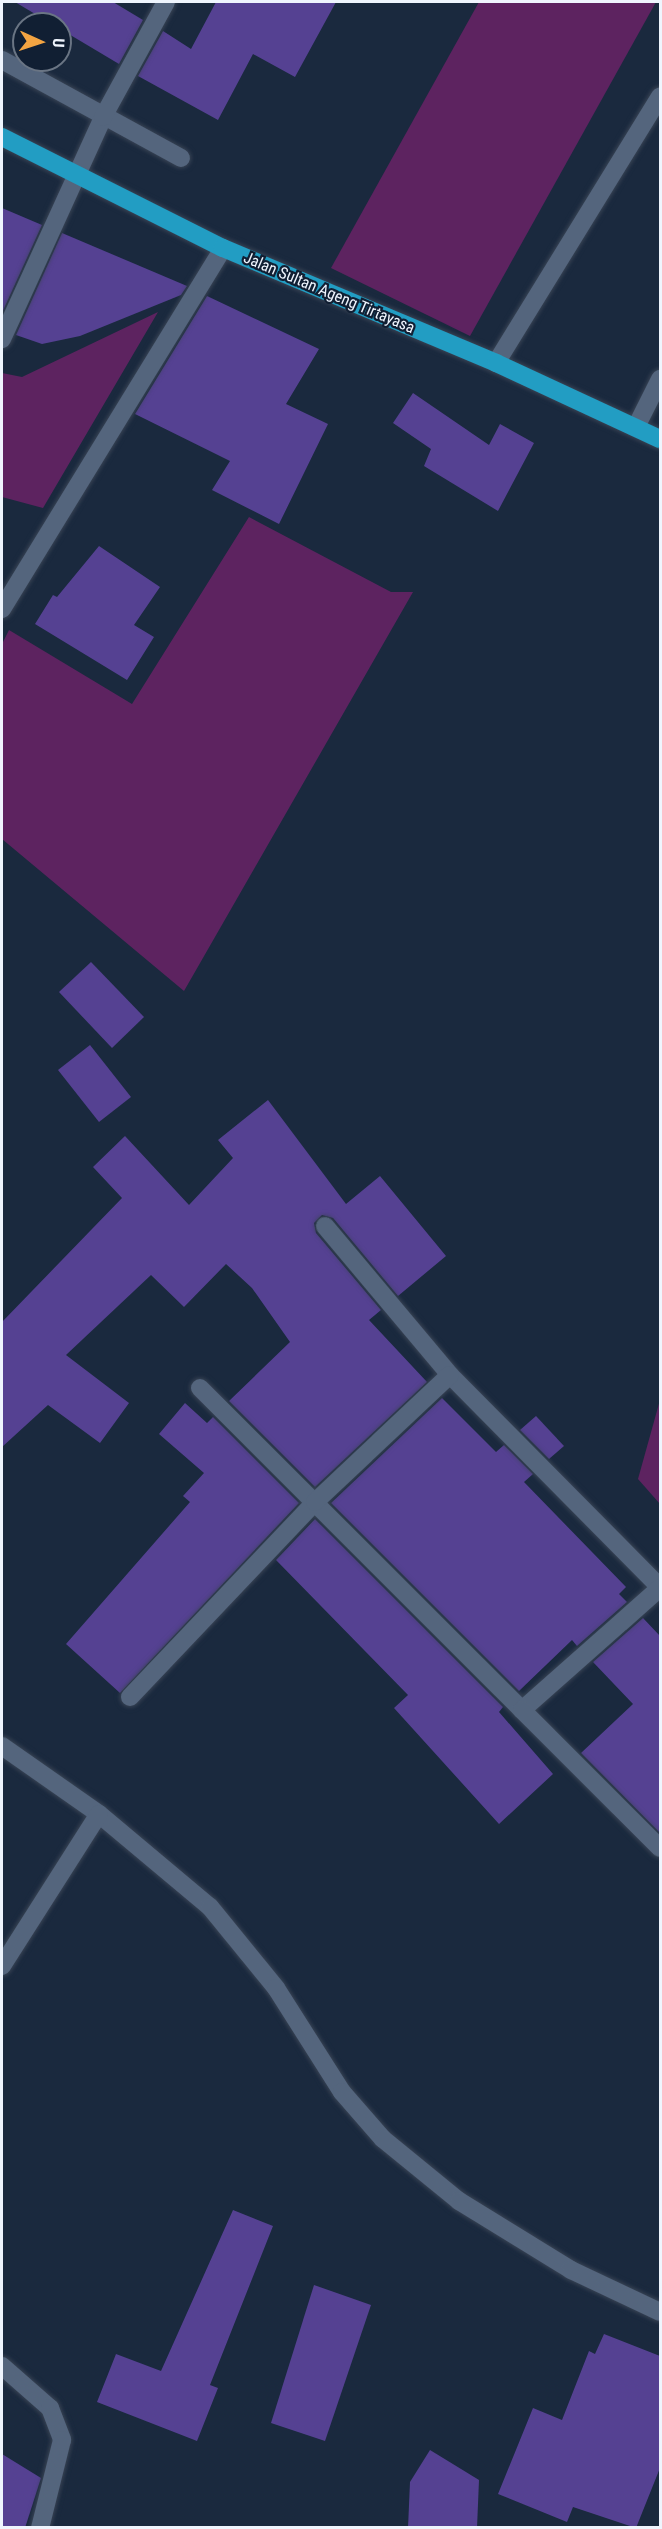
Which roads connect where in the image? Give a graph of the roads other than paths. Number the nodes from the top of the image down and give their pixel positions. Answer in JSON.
{"nodes":[{"id":1,"x":166,"y":2,"type":"edge"},
{"id":2,"x":2,"y":60,"type":"edge"},
{"id":3,"x":660,"y":96,"type":"edge"},
{"id":4,"x":103,"y":117,"type":"junction"},
{"id":5,"x":2,"y":137,"type":"edge"},
{"id":6,"x":181,"y":158,"type":"dead end"},
{"id":7,"x":75,"y":180,"type":"junction"},
{"id":8,"x":219,"y":256,"type":"junction"},
{"id":9,"x":2,"y":339,"type":"edge"},
{"id":10,"x":496,"y":363,"type":"junction"},
{"id":11,"x":660,"y":379,"type":"edge"},
{"id":12,"x":636,"y":427,"type":"junction"},
{"id":13,"x":660,"y":439,"type":"edge"},
{"id":14,"x":2,"y":609,"type":"edge"},
{"id":15,"x":325,"y":1226,"type":"dead end"},
{"id":16,"x":450,"y":1375,"type":"junction"},
{"id":17,"x":200,"y":1388,"type":"dead end"},
{"id":18,"x":315,"y":1502,"type":"junction"},
{"id":19,"x":660,"y":1587,"type":"edge"},
{"id":20,"x":130,"y":1697,"type":"dead end"},
{"id":21,"x":522,"y":1710,"type":"junction"},
{"id":22,"x":2,"y":1746,"type":"edge"},
{"id":23,"x":99,"y":1814,"type":"junction"},
{"id":24,"x":660,"y":1848,"type":"edge"},
{"id":25,"x":2,"y":1966,"type":"edge"},
{"id":26,"x":660,"y":2312,"type":"edge"},
{"id":27,"x":2,"y":2366,"type":"edge"},
{"id":28,"x":40,"y":2528,"type":"edge"}],
"edges":[{"from":1,"to":4,"type":"street"},
{"from":2,"to":4,"type":"street"},
{"from":3,"to":10,"type":"street"},
{"from":4,"to":6,"type":"street"},
{"from":4,"to":7,"type":"street"},
{"from":5,"to":7,"type":"main road","name":"Jalan Sultan Ageng Tirtayasa"},
{"from":7,"to":8,"type":"main road","name":"Jalan Sultan Ageng Tirtayasa"},
{"from":7,"to":9,"type":"street"},
{"from":8,"to":10,"type":"main road","name":"Jalan Sultan Ageng Tirtayasa"},
{"from":8,"to":14,"type":"street"},
{"from":10,"to":12,"type":"main road","name":"Jalan Sultan Ageng Tirtayasa"},
{"from":11,"to":12,"type":"street"},
{"from":12,"to":13,"type":"main road","name":"Jalan Sultan Ageng Tirtayasa"},
{"from":15,"to":16,"type":"street"},
{"from":16,"to":18,"type":"street"},
{"from":16,"to":19,"type":"street"},
{"from":17,"to":18,"type":"street"},
{"from":18,"to":20,"type":"street"},
{"from":18,"to":21,"type":"street"},
{"from":19,"to":21,"type":"street"},
{"from":21,"to":24,"type":"street"},
{"from":22,"to":23,"type":"street"},
{"from":23,"to":25,"type":"street"},
{"from":23,"to":26,"type":"street"},
{"from":27,"to":28,"type":"street"}]}
